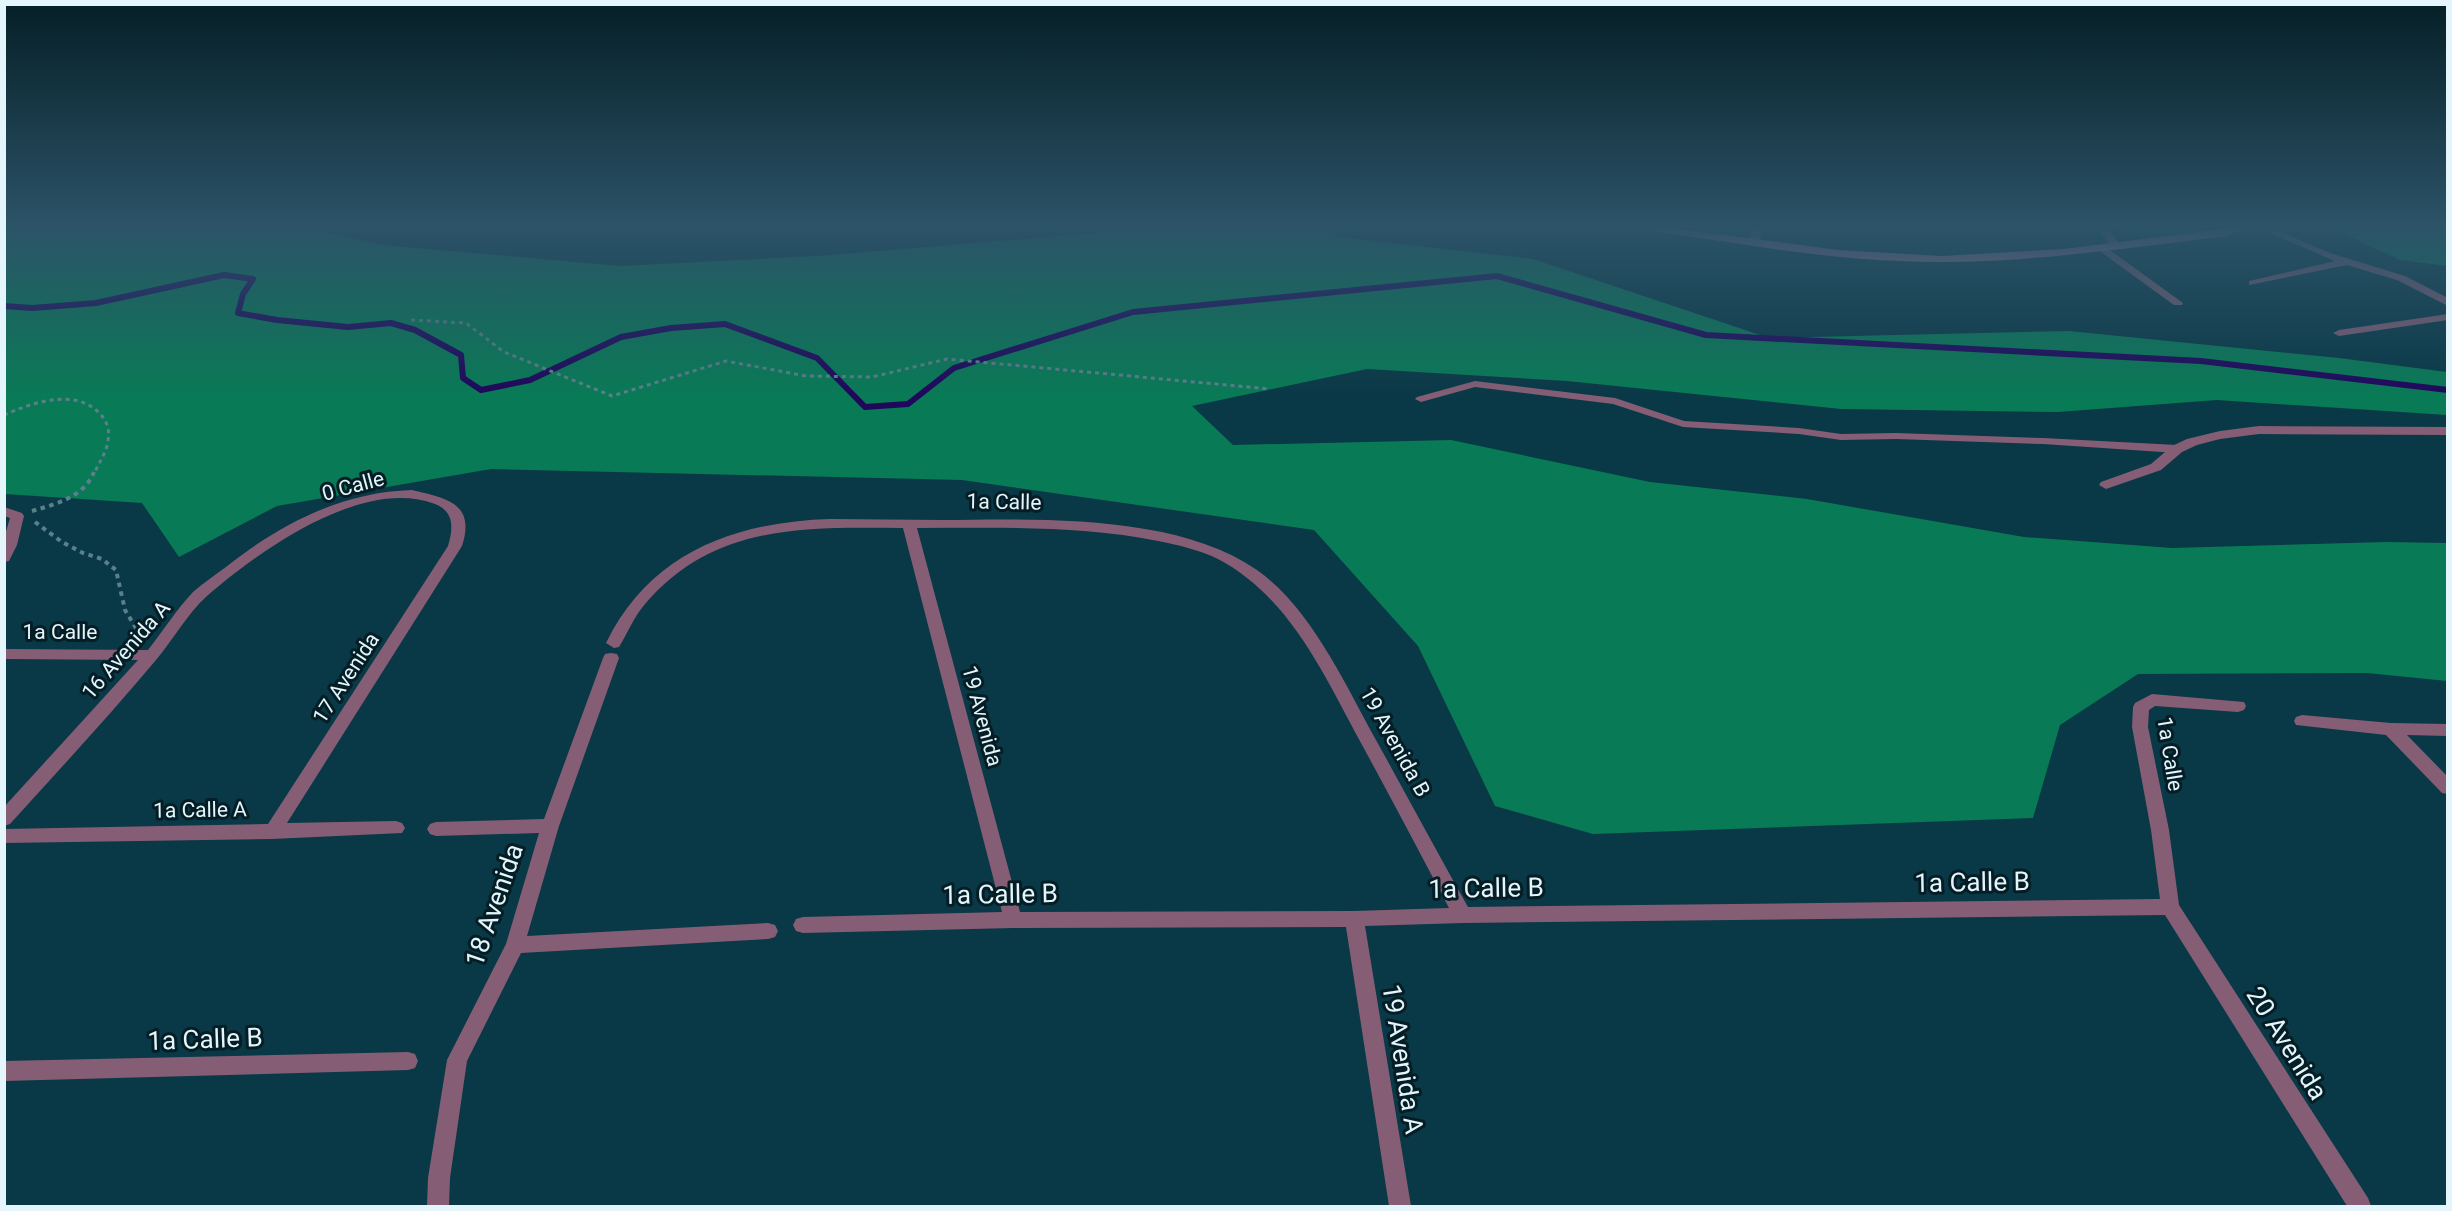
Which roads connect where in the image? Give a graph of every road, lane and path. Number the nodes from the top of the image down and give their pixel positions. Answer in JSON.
{"nodes":[{"id":1,"x":2152,"y":285,"type":"edge"},
{"id":2,"x":2413,"y":285,"type":"edge"},
{"id":3,"x":2178,"y":303,"type":"dead end"},
{"id":4,"x":2448,"y":303,"type":"edge"},
{"id":5,"x":2448,"y":317,"type":"edge"},
{"id":6,"x":411,"y":320,"type":"dead end"},
{"id":7,"x":2338,"y":333,"type":"dead end"},
{"id":8,"x":1270,"y":389,"type":"dead end"},
{"id":9,"x":1421,"y":399,"type":"dead end"},
{"id":10,"x":4,"y":415,"type":"edge"},
{"id":11,"x":2448,"y":431,"type":"edge"},
{"id":12,"x":2177,"y":449,"type":"junction"},
{"id":13,"x":2106,"y":485,"type":"dead end"},
{"id":14,"x":11,"y":514,"type":"edge"},
{"id":15,"x":909,"y":524,"type":"junction"},
{"id":16,"x":296,"y":527,"type":"joint"},
{"id":17,"x":455,"y":546,"type":"joint"},
{"id":18,"x":714,"y":548,"type":"joint"},
{"id":19,"x":4,"y":558,"type":"edge"},
{"id":20,"x":1277,"y":599,"type":"joint"},
{"id":21,"x":4,"y":654,"type":"edge"},
{"id":22,"x":152,"y":655,"type":"junction"},
{"id":23,"x":2238,"y":706,"type":"dead end"},
{"id":24,"x":2302,"y":721,"type":"dead end"},
{"id":25,"x":2391,"y":729,"type":"junction"},
{"id":26,"x":2448,"y":730,"type":"edge"},
{"id":27,"x":2448,"y":788,"type":"edge"},
{"id":28,"x":4,"y":819,"type":"edge"},
{"id":29,"x":550,"y":826,"type":"junction"},
{"id":30,"x":396,"y":828,"type":"dead end"},
{"id":31,"x":436,"y":829,"type":"dead end"},
{"id":32,"x":272,"y":832,"type":"junction"},
{"id":33,"x":4,"y":836,"type":"edge"},
{"id":34,"x":2170,"y":907,"type":"junction"},
{"id":35,"x":1463,"y":915,"type":"junction"},
{"id":36,"x":1354,"y":919,"type":"junction"},
{"id":37,"x":1013,"y":920,"type":"junction"},
{"id":38,"x":803,"y":925,"type":"dead end"},
{"id":39,"x":768,"y":931,"type":"dead end"},
{"id":40,"x":515,"y":945,"type":"junction"},
{"id":41,"x":408,"y":1061,"type":"dead end"},
{"id":42,"x":4,"y":1071,"type":"edge"},
{"id":43,"x":438,"y":1206,"type":"edge"},
{"id":44,"x":1400,"y":1206,"type":"edge"},
{"id":45,"x":2360,"y":1206,"type":"edge"}],
"edges":[{"from":1,"to":3,"type":"lane"},
{"from":2,"to":4,"type":"street"},
{"from":5,"to":7,"type":"street"},
{"from":6,"to":8,"type":"path"},
{"from":9,"to":12,"type":"lane"},
{"from":10,"to":14,"type":"path"},
{"from":11,"to":12,"type":"street"},
{"from":12,"to":13,"type":"street"},
{"from":14,"to":19,"type":"street"},
{"from":14,"to":22,"type":"path"},
{"from":15,"to":18,"type":"street","name":"1a Calle"},
{"from":15,"to":20,"type":"street","name":"1a Calle"},
{"from":15,"to":37,"type":"street","name":"19 Avenida"},
{"from":16,"to":17,"type":"street","name":"0 Calle"},
{"from":16,"to":22,"type":"street","name":"16 Avenida A"},
{"from":17,"to":32,"type":"street","name":"17 Avenida"},
{"from":18,"to":29,"type":"street","name":"18 Avenida"},
{"from":20,"to":35,"type":"street","name":"19 Avenida B"},
{"from":21,"to":22,"type":"street","name":"1a Calle"},
{"from":22,"to":28,"type":"street","name":"16 Avenida A"},
{"from":23,"to":34,"type":"street","name":"1a Calle"},
{"from":24,"to":25,"type":"street"},
{"from":25,"to":26,"type":"street"},
{"from":25,"to":27,"type":"street"},
{"from":29,"to":31,"type":"street"},
{"from":29,"to":40,"type":"street","name":"18 Avenida"},
{"from":30,"to":32,"type":"street","name":"1a Calle A"},
{"from":32,"to":33,"type":"street","name":"1a Calle A"},
{"from":34,"to":35,"type":"street","name":"1a Calle B"},
{"from":34,"to":45,"type":"street","name":"20 Avenida"},
{"from":35,"to":36,"type":"street","name":"1a Calle B"},
{"from":36,"to":37,"type":"street","name":"1a Calle B"},
{"from":36,"to":44,"type":"street","name":"19 Avenida A"},
{"from":37,"to":38,"type":"street","name":"1a Calle B"},
{"from":39,"to":40,"type":"street"},
{"from":40,"to":43,"type":"street","name":"18 Avenida"},
{"from":41,"to":42,"type":"street","name":"1a Calle B"}]}
